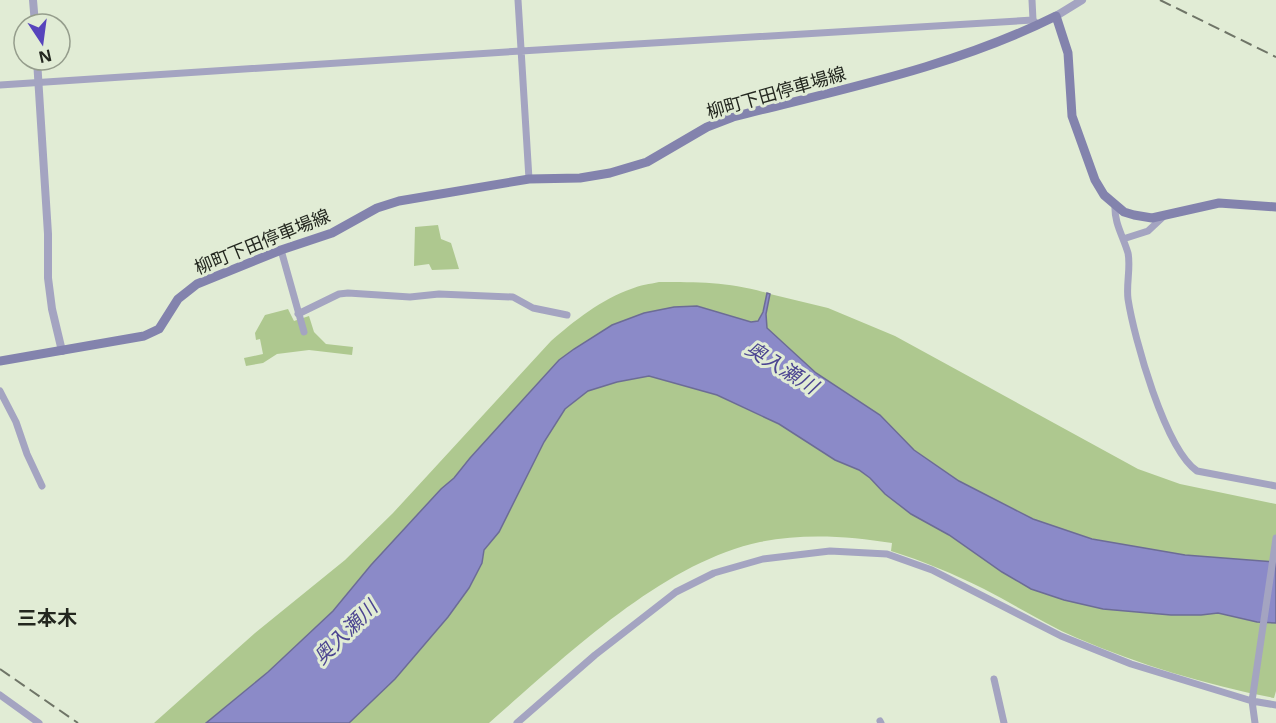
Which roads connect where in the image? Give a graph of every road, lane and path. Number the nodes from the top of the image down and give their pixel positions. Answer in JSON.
{"nodes":[{"id":1,"x":518,"y":0,"type":"edge"},
{"id":2,"x":1032,"y":0,"type":"edge"},
{"id":3,"x":1082,"y":0,"type":"edge"},
{"id":4,"x":1056,"y":16,"type":"junction"},
{"id":5,"x":1035,"y":23,"type":"junction"},
{"id":6,"x":521,"y":51,"type":"junction"},
{"id":7,"x":38,"y":72,"type":"edge"},
{"id":8,"x":39,"y":83,"type":"junction"},
{"id":9,"x":0,"y":85,"type":"edge"},
{"id":10,"x":529,"y":179,"type":"junction"},
{"id":11,"x":1115,"y":204,"type":"junction"},
{"id":12,"x":1276,"y":207,"type":"edge"},
{"id":13,"x":1164,"y":216,"type":"junction"},
{"id":14,"x":1123,"y":239,"type":"junction"},
{"id":15,"x":281,"y":250,"type":"junction"},
{"id":16,"x":298,"y":314,"type":"junction"},
{"id":17,"x":567,"y":315,"type":"dead end"},
{"id":18,"x":304,"y":332,"type":"dead end"},
{"id":19,"x":62,"y":351,"type":"junction"},
{"id":20,"x":0,"y":361,"type":"edge"},
{"id":21,"x":0,"y":391,"type":"edge"},
{"id":22,"x":42,"y":486,"type":"dead end"},
{"id":23,"x":1276,"y":486,"type":"edge"},
{"id":24,"x":1276,"y":538,"type":"edge"},
{"id":25,"x":994,"y":679,"type":"dead end"},
{"id":26,"x":0,"y":695,"type":"edge"},
{"id":27,"x":1252,"y":698,"type":"junction"},
{"id":28,"x":1276,"y":705,"type":"edge"},
{"id":29,"x":39,"y":723,"type":"edge"},
{"id":30,"x":517,"y":723,"type":"edge"},
{"id":31,"x":1004,"y":723,"type":"edge"},
{"id":32,"x":1255,"y":723,"type":"edge"}],
"edges":[{"from":1,"to":6,"type":"street"},
{"from":2,"to":5,"type":"street"},
{"from":3,"to":4,"type":"street"},
{"from":4,"to":5,"type":"main road","name":"柳町下田停車場線"},
{"from":4,"to":11,"type":"main road"},
{"from":5,"to":6,"type":"street"},
{"from":5,"to":10,"type":"main road","name":"柳町下田停車場線"},
{"from":6,"to":8,"type":"street"},
{"from":6,"to":10,"type":"street"},
{"from":7,"to":8,"type":"street"},
{"from":8,"to":9,"type":"street"},
{"from":8,"to":19,"type":"street"},
{"from":10,"to":15,"type":"main road","name":"柳町下田停車場線"},
{"from":11,"to":13,"type":"main road"},
{"from":11,"to":14,"type":"street"},
{"from":12,"to":13,"type":"main road"},
{"from":13,"to":14,"type":"street"},
{"from":14,"to":23,"type":"street"},
{"from":15,"to":16,"type":"street"},
{"from":15,"to":19,"type":"main road","name":"柳町下田停車場線"},
{"from":16,"to":17,"type":"street"},
{"from":16,"to":18,"type":"street"},
{"from":19,"to":20,"type":"main road","name":"柳町下田停車場線"},
{"from":21,"to":22,"type":"street"},
{"from":24,"to":27,"type":"street"},
{"from":25,"to":31,"type":"street"},
{"from":26,"to":29,"type":"street"},
{"from":27,"to":28,"type":"street"},
{"from":27,"to":30,"type":"street"},
{"from":27,"to":32,"type":"street"}]}
